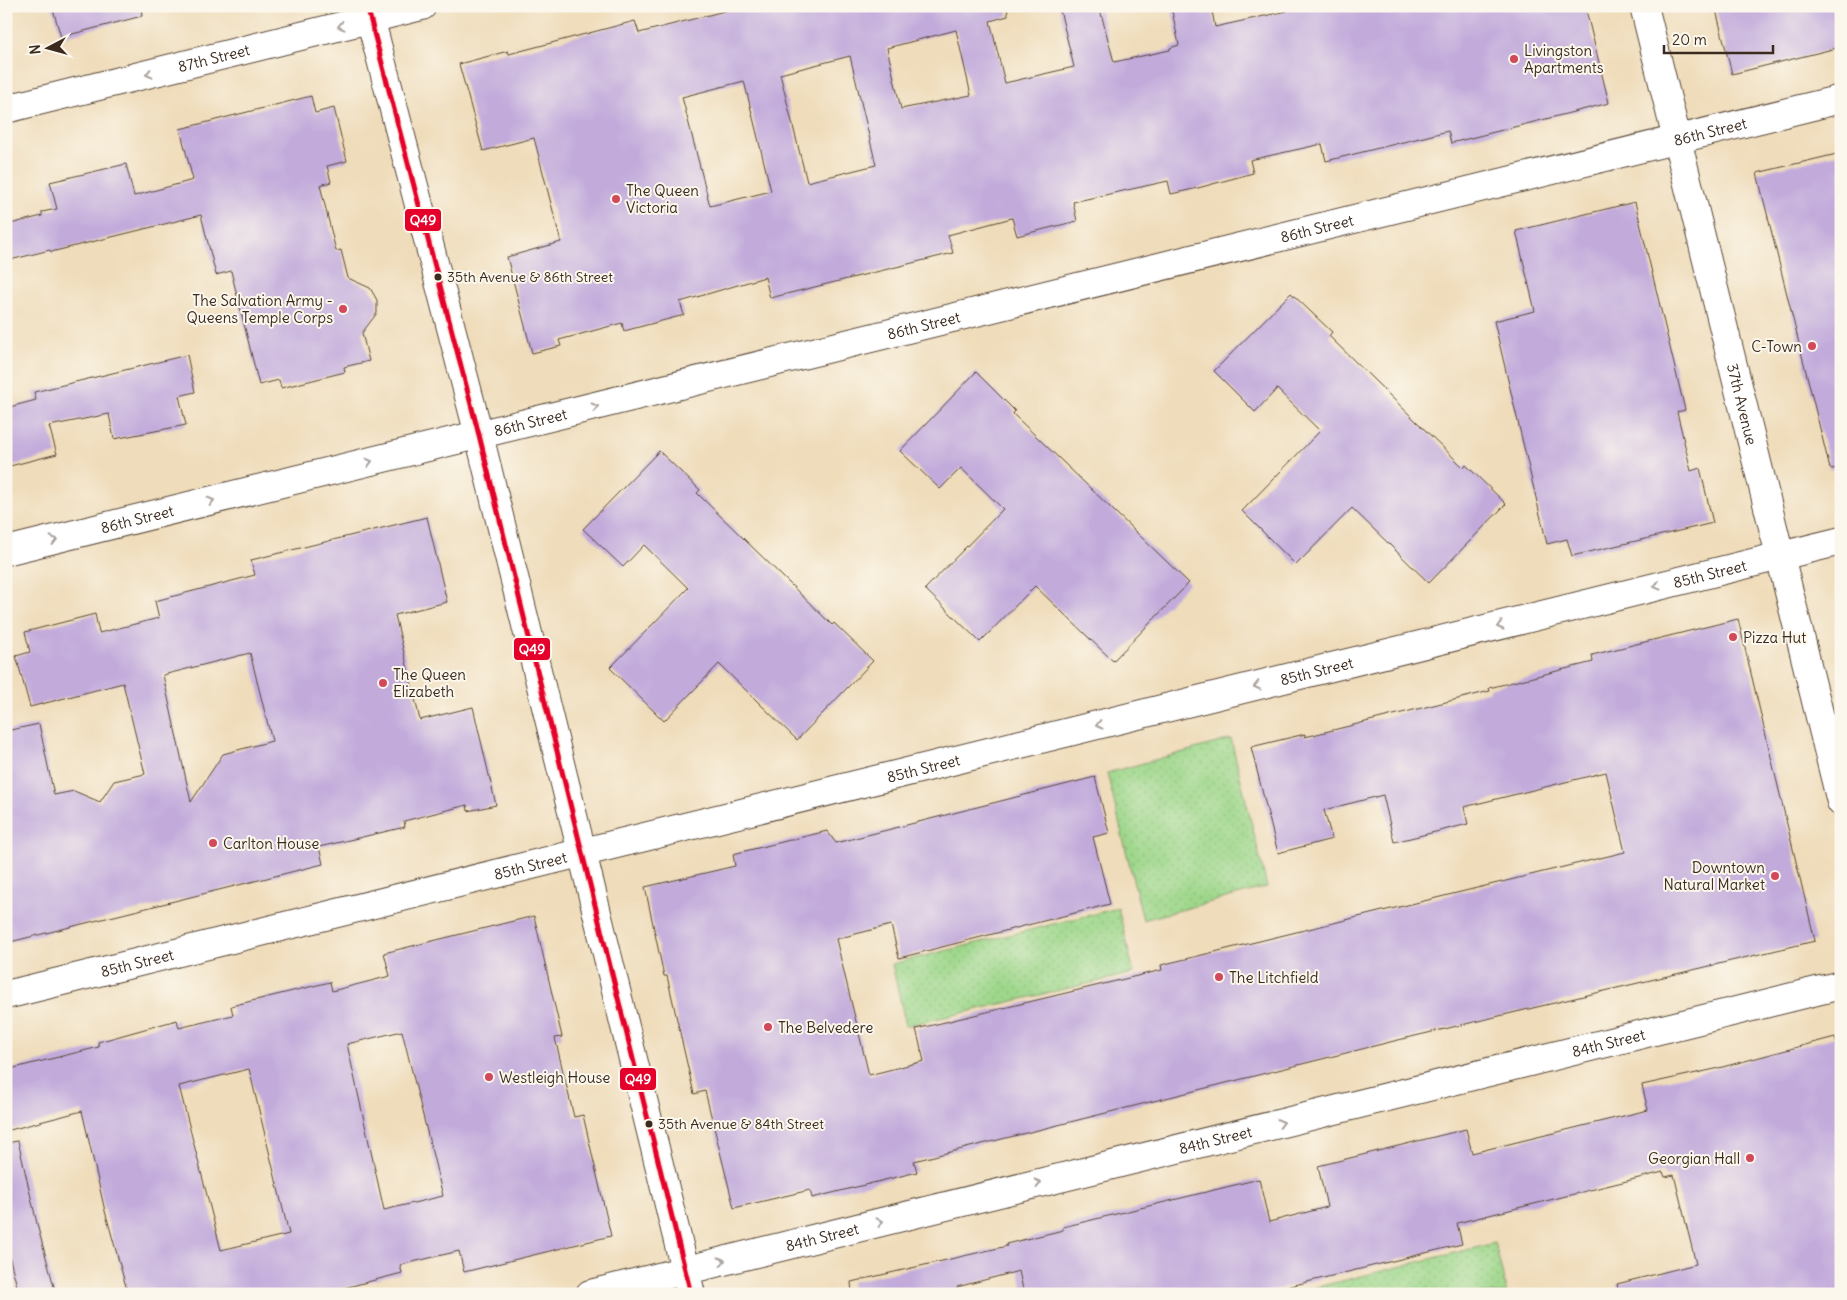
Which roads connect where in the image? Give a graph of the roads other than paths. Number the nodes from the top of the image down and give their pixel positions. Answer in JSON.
{"nodes":[{"id":1,"x":422,"y":6,"type":"edge"},
{"id":2,"x":1644,"y":6,"type":"edge"},
{"id":3,"x":369,"y":13,"type":"edge"},
{"id":4,"x":1841,"y":99,"type":"edge"},
{"id":5,"x":6,"y":109,"type":"edge"},
{"id":6,"x":1677,"y":140,"type":"junction"},
{"id":7,"x":478,"y":435,"type":"junction"},
{"id":8,"x":1841,"y":541,"type":"edge"},
{"id":9,"x":6,"y":552,"type":"edge"},
{"id":10,"x":1780,"y":556,"type":"junction"},
{"id":11,"x":1841,"y":802,"type":"edge"},
{"id":12,"x":582,"y":853,"type":"junction"},
{"id":13,"x":1841,"y":985,"type":"edge"},
{"id":14,"x":6,"y":995,"type":"edge"},
{"id":15,"x":688,"y":1282,"type":"edge"},
{"id":16,"x":590,"y":1294,"type":"edge"}],
"edges":[{"from":1,"to":3,"type":"street","name":"87th Street"},
{"from":2,"to":6,"type":"street","name":"37th Avenue"},
{"from":3,"to":5,"type":"street","name":"87th Street","one_way":true},
{"from":3,"to":7,"type":"street"},
{"from":4,"to":6,"type":"street","name":"86th Street"},
{"from":7,"to":6,"type":"street","name":"86th Street","one_way":true},
{"from":6,"to":10,"type":"street","name":"37th Avenue"},
{"from":9,"to":7,"type":"street","name":"86th Street","one_way":true},
{"from":7,"to":12,"type":"street"},
{"from":8,"to":10,"type":"street","name":"85th Street"},
{"from":10,"to":11,"type":"street","name":"37th Avenue"},
{"from":10,"to":12,"type":"street","name":"85th Street","one_way":true},
{"from":12,"to":14,"type":"street","name":"85th Street"},
{"from":12,"to":15,"type":"street"},
{"from":15,"to":13,"type":"street","name":"84th Street","one_way":true},
{"from":15,"to":16,"type":"street","name":"84th Street"}]}
